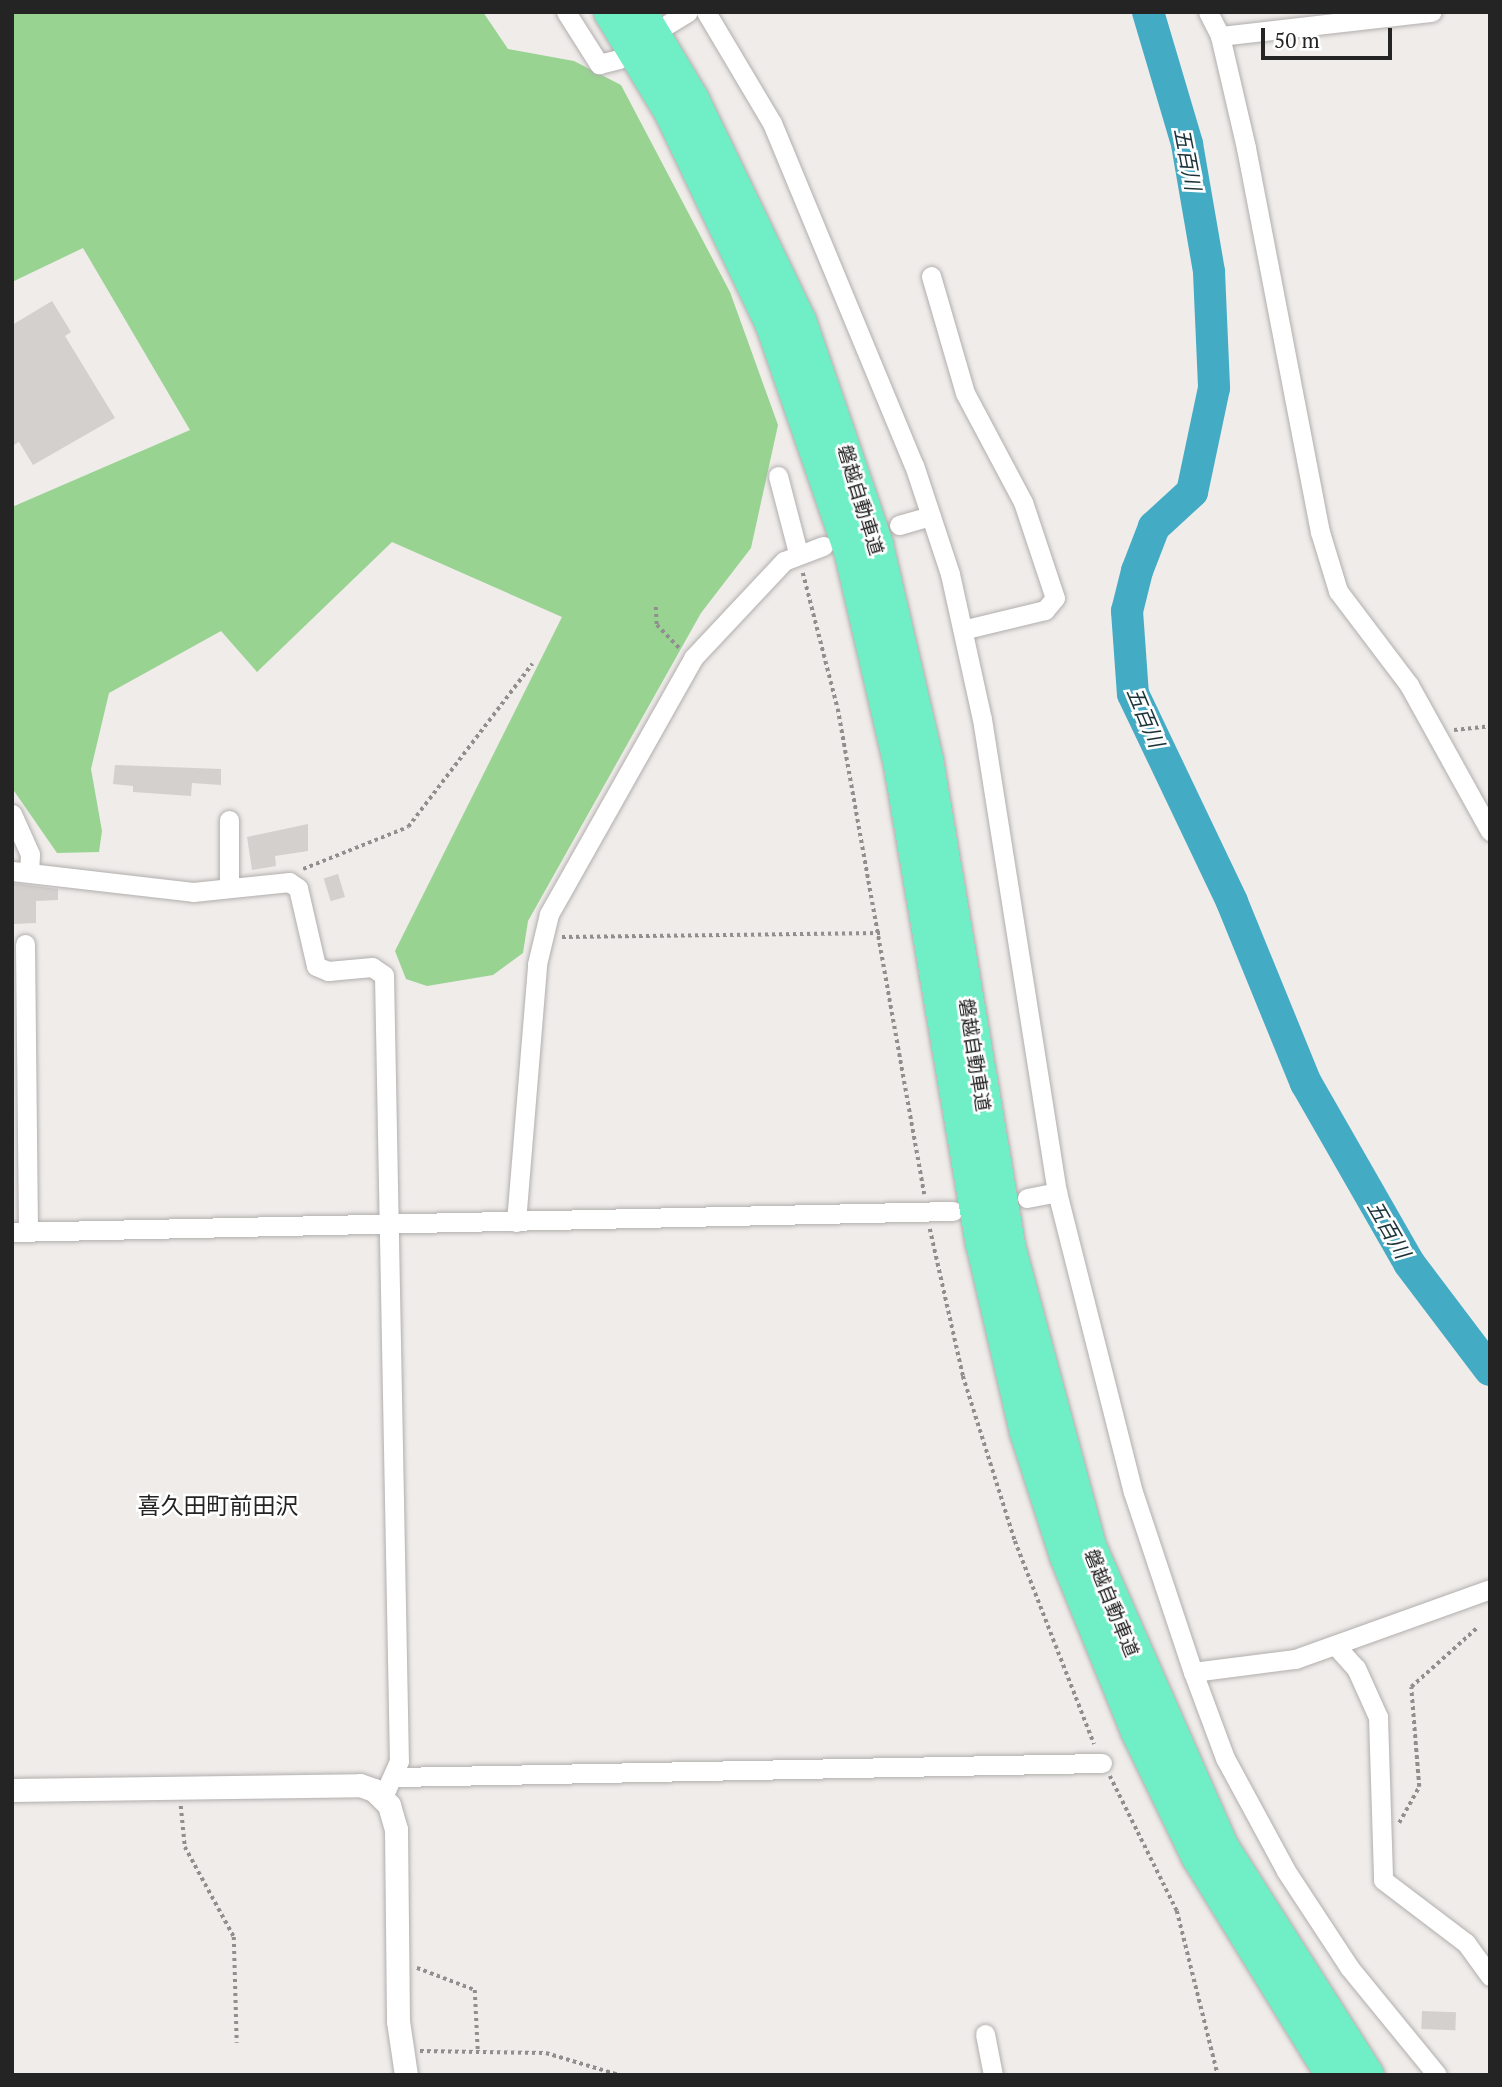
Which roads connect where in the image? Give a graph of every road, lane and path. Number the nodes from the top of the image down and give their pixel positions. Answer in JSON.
{"nodes":[{"id":1,"x":566,"y":12,"type":"edge"},
{"id":2,"x":610,"y":12,"type":"edge"},
{"id":3,"x":688,"y":12,"type":"edge"},
{"id":4,"x":706,"y":12,"type":"edge"},
{"id":5,"x":1208,"y":12,"type":"edge"},
{"id":6,"x":1254,"y":12,"type":"edge"},
{"id":7,"x":1432,"y":12,"type":"edge"},
{"id":8,"x":654,"y":18,"type":"edge"},
{"id":9,"x":1255,"y":33,"type":"junction"},
{"id":10,"x":1220,"y":36,"type":"junction"},
{"id":11,"x":619,"y":60,"type":"dead end"},
{"id":12,"x":931,"y":276,"type":"dead end"},
{"id":13,"x":778,"y":476,"type":"dead end"},
{"id":14,"x":931,"y":516,"type":"junction"},
{"id":15,"x":899,"y":525,"type":"dead end"},
{"id":16,"x":823,"y":546,"type":"dead end"},
{"id":17,"x":798,"y":553,"type":"junction"},
{"id":18,"x":656,"y":607,"type":"dead end"},
{"id":19,"x":966,"y":629,"type":"junction"},
{"id":20,"x":692,"y":658,"type":"junction"},
{"id":21,"x":532,"y":664,"type":"dead end"},
{"id":22,"x":1490,"y":726,"type":"edge"},
{"id":23,"x":1438,"y":732,"type":"junction"},
{"id":24,"x":12,"y":814,"type":"edge"},
{"id":25,"x":229,"y":820,"type":"dead end"},
{"id":26,"x":1490,"y":831,"type":"edge"},
{"id":27,"x":21,"y":871,"type":"edge"},
{"id":28,"x":289,"y":882,"type":"junction"},
{"id":29,"x":229,"y":887,"type":"junction"},
{"id":30,"x":880,"y":933,"type":"junction"},
{"id":31,"x":542,"y":937,"type":"junction"},
{"id":32,"x":25,"y":944,"type":"dead end"},
{"id":33,"x":1057,"y":1192,"type":"junction"},
{"id":34,"x":1027,"y":1198,"type":"dead end"},
{"id":35,"x":953,"y":1211,"type":"dead end"},
{"id":36,"x":927,"y":1215,"type":"junction"},
{"id":37,"x":516,"y":1222,"type":"junction"},
{"id":38,"x":392,"y":1225,"type":"junction"},
{"id":39,"x":20,"y":1232,"type":"edge"},
{"id":40,"x":1490,"y":1589,"type":"edge"},
{"id":41,"x":1476,"y":1628,"type":"dead end"},
{"id":42,"x":1335,"y":1645,"type":"junction"},
{"id":43,"x":1193,"y":1672,"type":"junction"},
{"id":44,"x":1102,"y":1763,"type":"junction"},
{"id":45,"x":396,"y":1777,"type":"junction"},
{"id":46,"x":180,"y":1787,"type":"junction"},
{"id":47,"x":12,"y":1790,"type":"edge"},
{"id":48,"x":383,"y":1797,"type":"junction"},
{"id":49,"x":1382,"y":1839,"type":"junction"},
{"id":50,"x":398,"y":1963,"type":"junction"},
{"id":51,"x":1490,"y":1976,"type":"edge"},
{"id":52,"x":985,"y":2034,"type":"dead end"},
{"id":53,"x":237,"y":2043,"type":"dead end"},
{"id":54,"x":401,"y":2051,"type":"junction"},
{"id":55,"x":478,"y":2051,"type":"junction"},
{"id":56,"x":406,"y":2075,"type":"edge"},
{"id":57,"x":619,"y":2075,"type":"edge"},
{"id":58,"x":993,"y":2075,"type":"edge"},
{"id":59,"x":1218,"y":2075,"type":"edge"},
{"id":60,"x":1332,"y":2075,"type":"edge"},
{"id":61,"x":1367,"y":2075,"type":"edge"},
{"id":62,"x":1437,"y":2075,"type":"edge"}],
"edges":[{"from":1,"to":11,"type":"street"},
{"from":2,"to":60,"type":"highway","name":"磐越自動車道"},
{"from":3,"to":8,"type":"street"},
{"from":4,"to":14,"type":"street"},
{"from":5,"to":10,"type":"street"},
{"from":6,"to":9,"type":"street"},
{"from":7,"to":9,"type":"street"},
{"from":8,"to":61,"type":"highway","name":"磐越自動車道"},
{"from":9,"to":10,"type":"street"},
{"from":10,"to":23,"type":"street"},
{"from":12,"to":19,"type":"street"},
{"from":13,"to":17,"type":"street"},
{"from":14,"to":15,"type":"street"},
{"from":14,"to":19,"type":"street"},
{"from":16,"to":17,"type":"street"},
{"from":17,"to":20,"type":"street"},
{"from":17,"to":30,"type":"path"},
{"from":18,"to":20,"type":"path"},
{"from":19,"to":33,"type":"street"},
{"from":20,"to":31,"type":"street"},
{"from":21,"to":28,"type":"path"},
{"from":22,"to":23,"type":"path"},
{"from":23,"to":26,"type":"street"},
{"from":24,"to":27,"type":"street"},
{"from":25,"to":29,"type":"street"},
{"from":27,"to":29,"type":"street"},
{"from":28,"to":29,"type":"street"},
{"from":28,"to":38,"type":"street"},
{"from":30,"to":31,"type":"path"},
{"from":30,"to":36,"type":"path"},
{"from":31,"to":37,"type":"street"},
{"from":32,"to":39,"type":"street"},
{"from":33,"to":34,"type":"street"},
{"from":33,"to":43,"type":"street"},
{"from":35,"to":36,"type":"street"},
{"from":36,"to":37,"type":"street"},
{"from":36,"to":44,"type":"path"},
{"from":37,"to":38,"type":"street"},
{"from":38,"to":39,"type":"street"},
{"from":38,"to":45,"type":"street"},
{"from":40,"to":42,"type":"street"},
{"from":41,"to":49,"type":"path"},
{"from":42,"to":43,"type":"street"},
{"from":42,"to":49,"type":"street"},
{"from":43,"to":62,"type":"street"},
{"from":44,"to":45,"type":"street"},
{"from":44,"to":59,"type":"path"},
{"from":45,"to":48,"type":"street"},
{"from":46,"to":47,"type":"street"},
{"from":46,"to":48,"type":"street"},
{"from":46,"to":53,"type":"path"},
{"from":48,"to":50,"type":"street"},
{"from":49,"to":51,"type":"street"},
{"from":50,"to":54,"type":"street"},
{"from":50,"to":55,"type":"path"},
{"from":52,"to":58,"type":"street"},
{"from":54,"to":55,"type":"path"},
{"from":54,"to":56,"type":"street"},
{"from":55,"to":57,"type":"path"}]}
